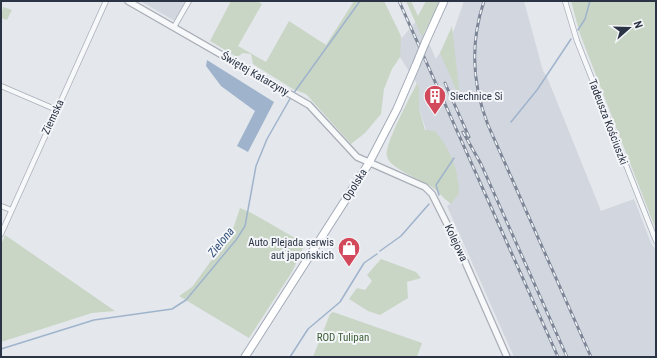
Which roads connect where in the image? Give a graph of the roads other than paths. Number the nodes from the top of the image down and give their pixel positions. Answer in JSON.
{"nodes":[{"id":1,"x":106,"y":1,"type":"edge"},
{"id":2,"x":128,"y":1,"type":"edge"},
{"id":3,"x":189,"y":1,"type":"edge"},
{"id":4,"x":444,"y":1,"type":"edge"},
{"id":5,"x":565,"y":1,"type":"edge"},
{"id":6,"x":174,"y":27,"type":"junction"},
{"id":7,"x":1,"y":86,"type":"edge"},
{"id":8,"x":57,"y":110,"type":"junction"},
{"id":9,"x":369,"y":163,"type":"junction"},
{"id":10,"x":1,"y":206,"type":"edge"},
{"id":11,"x":11,"y":210,"type":"junction"},
{"id":12,"x":1,"y":234,"type":"edge"},
{"id":13,"x":656,"y":241,"type":"edge"},
{"id":14,"x":244,"y":357,"type":"edge"},
{"id":15,"x":507,"y":357,"type":"edge"}],
"edges":[{"from":1,"to":8,"type":"street","name":"Ziemska"},
{"from":2,"to":6,"type":"street","name":"Świętej Katarzyny"},
{"from":3,"to":6,"type":"street"},
{"from":4,"to":9,"type":"main road","name":"Opolska","bridge":true},
{"from":5,"to":13,"type":"street","name":"Tadeusza Kościuszki"},
{"from":6,"to":9,"type":"street","name":"Świętej Katarzyny"},
{"from":7,"to":8,"type":"street"},
{"from":8,"to":11,"type":"street","name":"Ziemska"},
{"from":9,"to":14,"type":"main road","name":"Opolska"},
{"from":9,"to":15,"type":"street","name":"Kolejowa"},
{"from":10,"to":11,"type":"street"},
{"from":11,"to":12,"type":"street","name":"Ziemska"}]}
